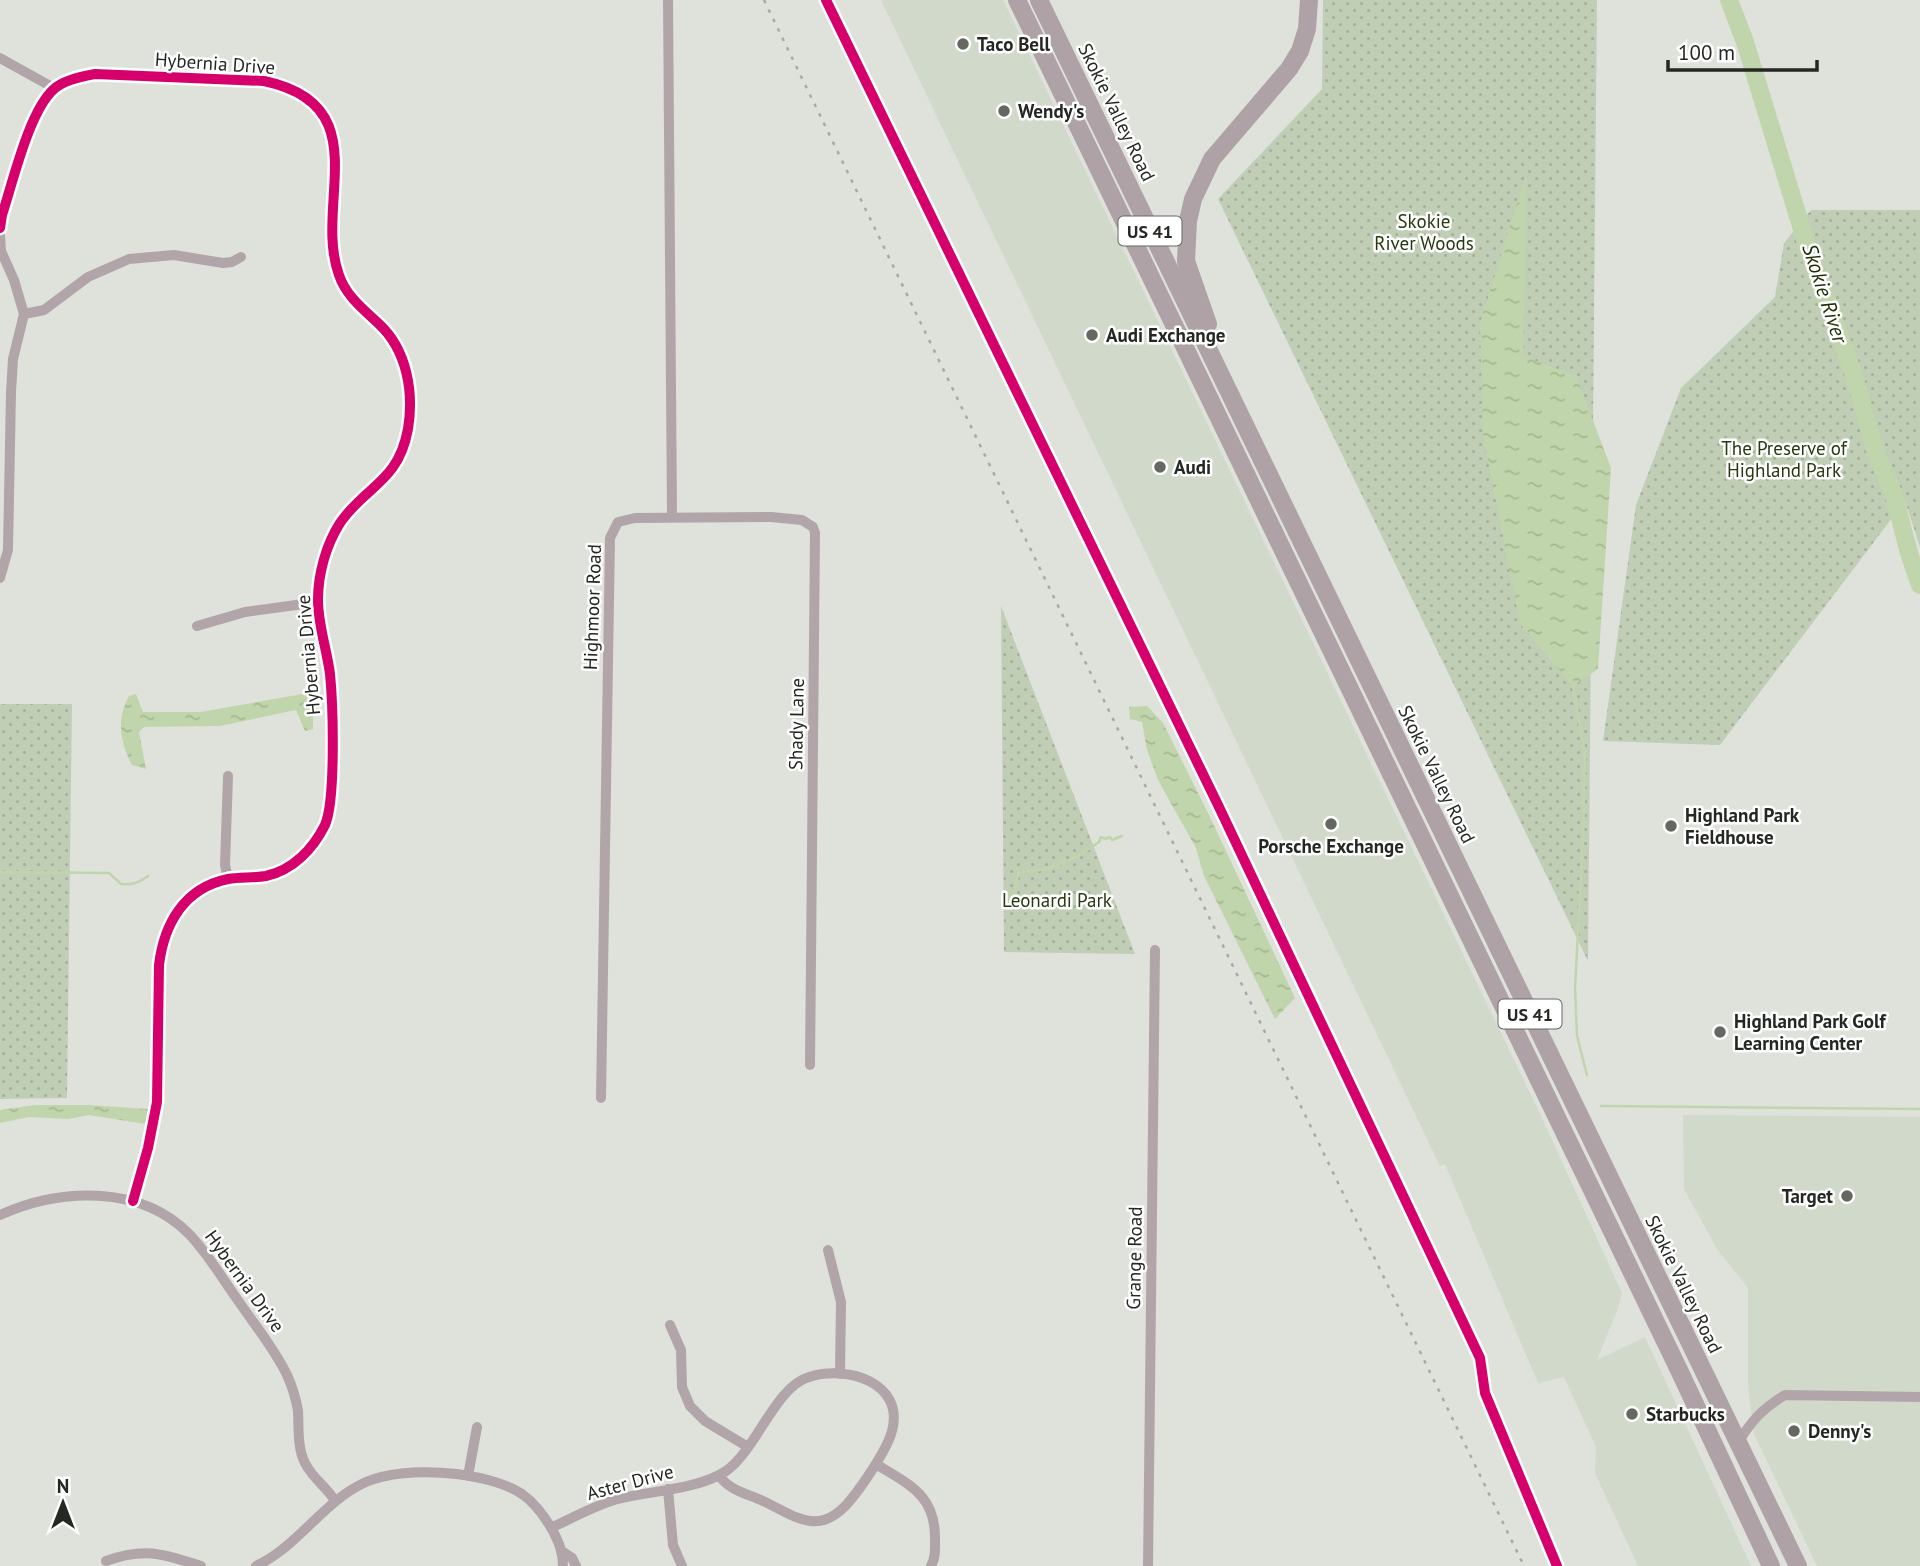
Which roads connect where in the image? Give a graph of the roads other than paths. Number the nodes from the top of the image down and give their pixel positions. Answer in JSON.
{"nodes":[{"id":1,"x":668,"y":0,"type":"edge"},
{"id":2,"x":1017,"y":0,"type":"edge"},
{"id":3,"x":1039,"y":0,"type":"edge"},
{"id":4,"x":1309,"y":0,"type":"edge"},
{"id":5,"x":0,"y":58,"type":"edge"},
{"id":6,"x":54,"y":88,"type":"junction"},
{"id":7,"x":0,"y":228,"type":"edge"},
{"id":8,"x":0,"y":236,"type":"edge"},
{"id":9,"x":1,"y":251,"type":"edge"},
{"id":10,"x":241,"y":257,"type":"dead end"},
{"id":11,"x":24,"y":314,"type":"junction"},
{"id":12,"x":1262,"y":461,"type":"junction"},
{"id":13,"x":672,"y":516,"type":"junction"},
{"id":14,"x":0,"y":578,"type":"edge"},
{"id":15,"x":318,"y":602,"type":"junction"},
{"id":16,"x":197,"y":626,"type":"dead end"},
{"id":17,"x":229,"y":776,"type":"dead end"},
{"id":18,"x":228,"y":879,"type":"junction"},
{"id":19,"x":1155,"y":950,"type":"dead end"},
{"id":20,"x":810,"y":1065,"type":"dead end"},
{"id":21,"x":601,"y":1098,"type":"dead end"},
{"id":22,"x":133,"y":1201,"type":"junction"},
{"id":23,"x":0,"y":1215,"type":"edge"},
{"id":24,"x":828,"y":1250,"type":"dead end"},
{"id":25,"x":670,"y":1325,"type":"dead end"},
{"id":26,"x":841,"y":1374,"type":"junction"},
{"id":27,"x":1920,"y":1397,"type":"edge"},
{"id":28,"x":477,"y":1427,"type":"dead end"},
{"id":29,"x":1738,"y":1443,"type":"junction"},
{"id":30,"x":748,"y":1447,"type":"junction"},
{"id":31,"x":876,"y":1464,"type":"junction"},
{"id":32,"x":719,"y":1475,"type":"junction"},
{"id":33,"x":468,"y":1476,"type":"junction"},
{"id":34,"x":668,"y":1489,"type":"junction"},
{"id":35,"x":335,"y":1501,"type":"junction"},
{"id":36,"x":551,"y":1528,"type":"junction"},
{"id":37,"x":564,"y":1552,"type":"junction"},
{"id":38,"x":106,"y":1561,"type":"dead end"},
{"id":39,"x":201,"y":1566,"type":"edge"},
{"id":40,"x":256,"y":1566,"type":"edge"},
{"id":41,"x":563,"y":1566,"type":"edge"},
{"id":42,"x":576,"y":1566,"type":"edge"},
{"id":43,"x":682,"y":1566,"type":"edge"},
{"id":44,"x":931,"y":1566,"type":"edge"},
{"id":45,"x":1148,"y":1566,"type":"edge"},
{"id":46,"x":1771,"y":1566,"type":"edge"},
{"id":47,"x":1798,"y":1566,"type":"edge"}],
"edges":[{"from":1,"to":13,"type":"street"},
{"from":2,"to":46,"type":"highway","number":"US 41"},
{"from":3,"to":12,"type":"highway","name":"Skokie Valley Road","number":"US 41"},
{"from":4,"to":12,"type":"highway"},
{"from":5,"to":6,"type":"street"},
{"from":6,"to":7,"type":"street"},
{"from":6,"to":15,"type":"street","name":"Hybernia Drive"},
{"from":8,"to":9,"type":"street"},
{"from":9,"to":11,"type":"street"},
{"from":10,"to":11,"type":"street"},
{"from":11,"to":14,"type":"street"},
{"from":12,"to":29,"type":"highway","name":"Skokie Valley Road","number":"US 41"},
{"from":13,"to":20,"type":"street","name":"Shady Lane"},
{"from":13,"to":21,"type":"street","name":"Highmoor Road"},
{"from":15,"to":16,"type":"street"},
{"from":15,"to":18,"type":"street","name":"Hybernia Drive"},
{"from":17,"to":18,"type":"street"},
{"from":18,"to":22,"type":"street","name":"Hybernia Drive"},
{"from":19,"to":45,"type":"street","name":"Grange Road"},
{"from":22,"to":23,"type":"street"},
{"from":22,"to":35,"type":"street","name":"Hybernia Drive"},
{"from":24,"to":26,"type":"street"},
{"from":25,"to":30,"type":"street"},
{"from":26,"to":30,"type":"street","name":"Aster Drive"},
{"from":26,"to":31,"type":"street","name":"Aster Drive"},
{"from":27,"to":29,"type":"street"},
{"from":28,"to":33,"type":"street"},
{"from":29,"to":47,"type":"highway","name":"Skokie Valley Road","number":"US 41"},
{"from":30,"to":32,"type":"street","name":"Aster Drive"},
{"from":31,"to":32,"type":"street","name":"Aster Drive"},
{"from":31,"to":44,"type":"street"},
{"from":32,"to":34,"type":"street","name":"Aster Drive"},
{"from":33,"to":35,"type":"street"},
{"from":33,"to":36,"type":"street"},
{"from":34,"to":36,"type":"street","name":"Aster Drive"},
{"from":34,"to":43,"type":"street"},
{"from":35,"to":40,"type":"street"},
{"from":36,"to":37,"type":"street"},
{"from":37,"to":41,"type":"street"},
{"from":37,"to":42,"type":"street"},
{"from":38,"to":39,"type":"street"}]}
